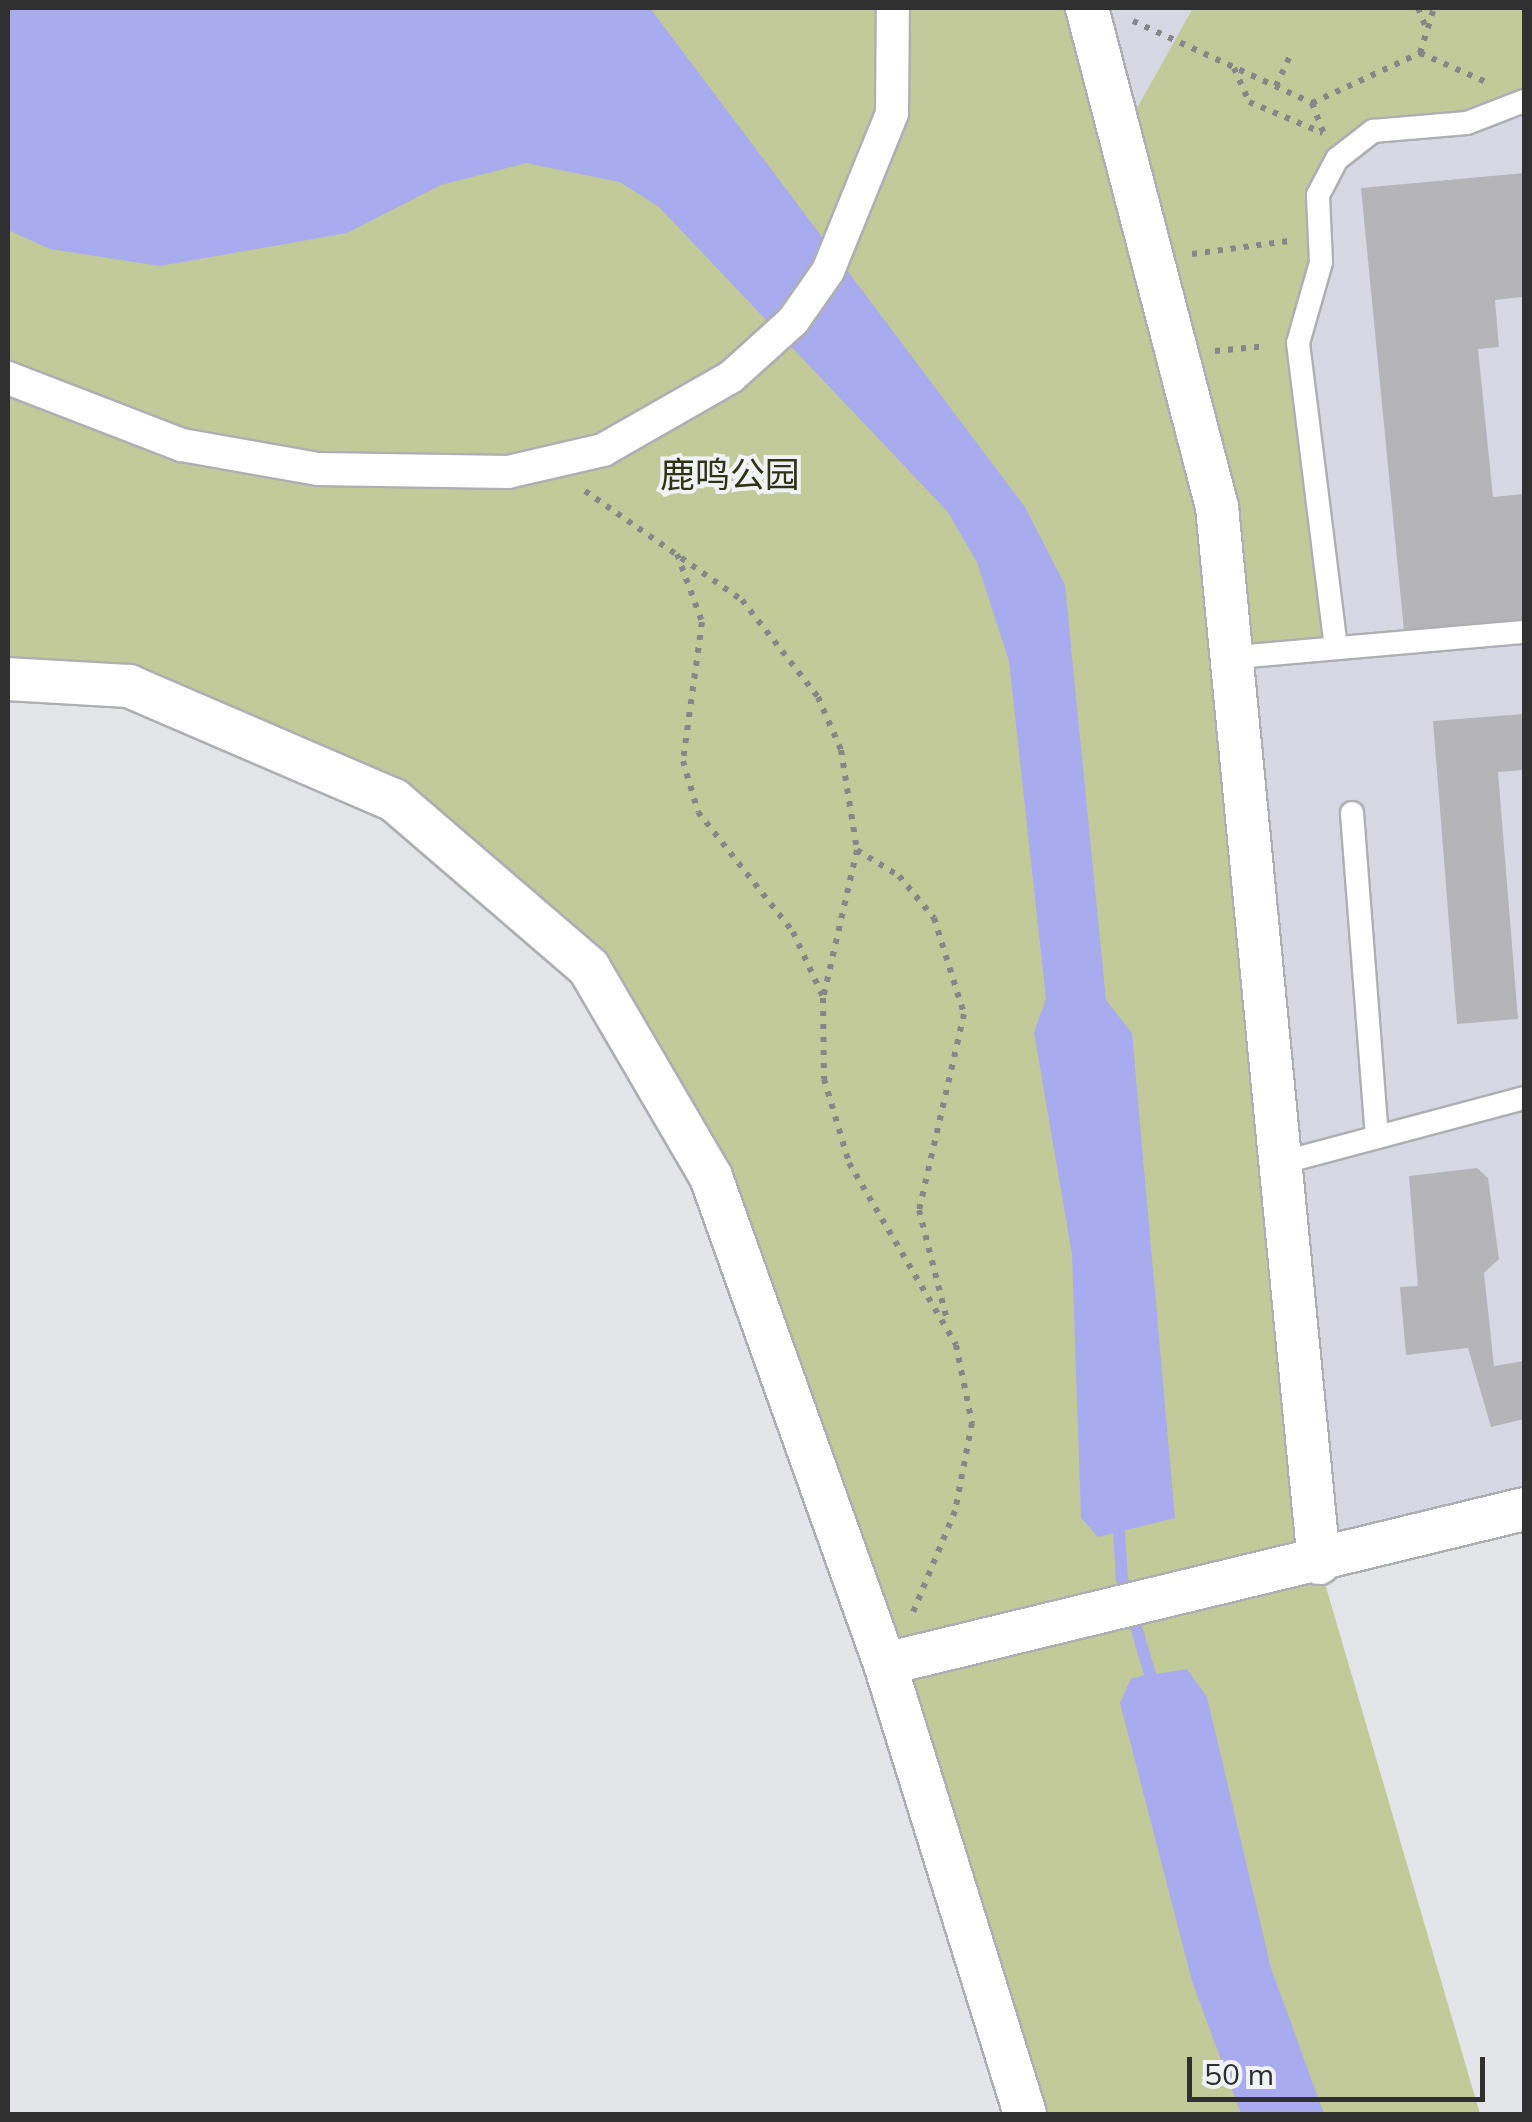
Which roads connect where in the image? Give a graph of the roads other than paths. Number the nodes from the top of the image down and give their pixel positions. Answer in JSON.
{"nodes":[{"id":1,"x":893,"y":8,"type":"edge"},
{"id":2,"x":1103,"y":11,"type":"edge"},
{"id":3,"x":1516,"y":96,"type":"edge"},
{"id":4,"x":8,"y":378,"type":"edge"},
{"id":5,"x":1524,"y":632,"type":"edge"},
{"id":6,"x":1336,"y":648,"type":"junction"},
{"id":7,"x":1236,"y":657,"type":"junction"},
{"id":8,"x":8,"y":678,"type":"edge"},
{"id":9,"x":1352,"y":814,"type":"dead end"},
{"id":10,"x":1524,"y":1098,"type":"edge"},
{"id":11,"x":1378,"y":1137,"type":"junction"},
{"id":12,"x":1284,"y":1162,"type":"junction"},
{"id":13,"x":1524,"y":1509,"type":"edge"},
{"id":14,"x":1319,"y":1563,"type":"junction"},
{"id":15,"x":885,"y":1664,"type":"junction"},
{"id":16,"x":1025,"y":2114,"type":"edge"}],
"edges":[{"from":1,"to":4,"type":"street"},
{"from":2,"to":7,"type":"street"},
{"from":3,"to":6,"type":"lane"},
{"from":5,"to":6,"type":"lane"},
{"from":6,"to":7,"type":"lane"},
{"from":7,"to":12,"type":"street"},
{"from":8,"to":15,"type":"street"},
{"from":9,"to":11,"type":"lane"},
{"from":10,"to":11,"type":"lane"},
{"from":11,"to":12,"type":"lane"},
{"from":12,"to":14,"type":"street"},
{"from":13,"to":14,"type":"street"},
{"from":14,"to":15,"type":"street"},
{"from":15,"to":16,"type":"street"}]}
